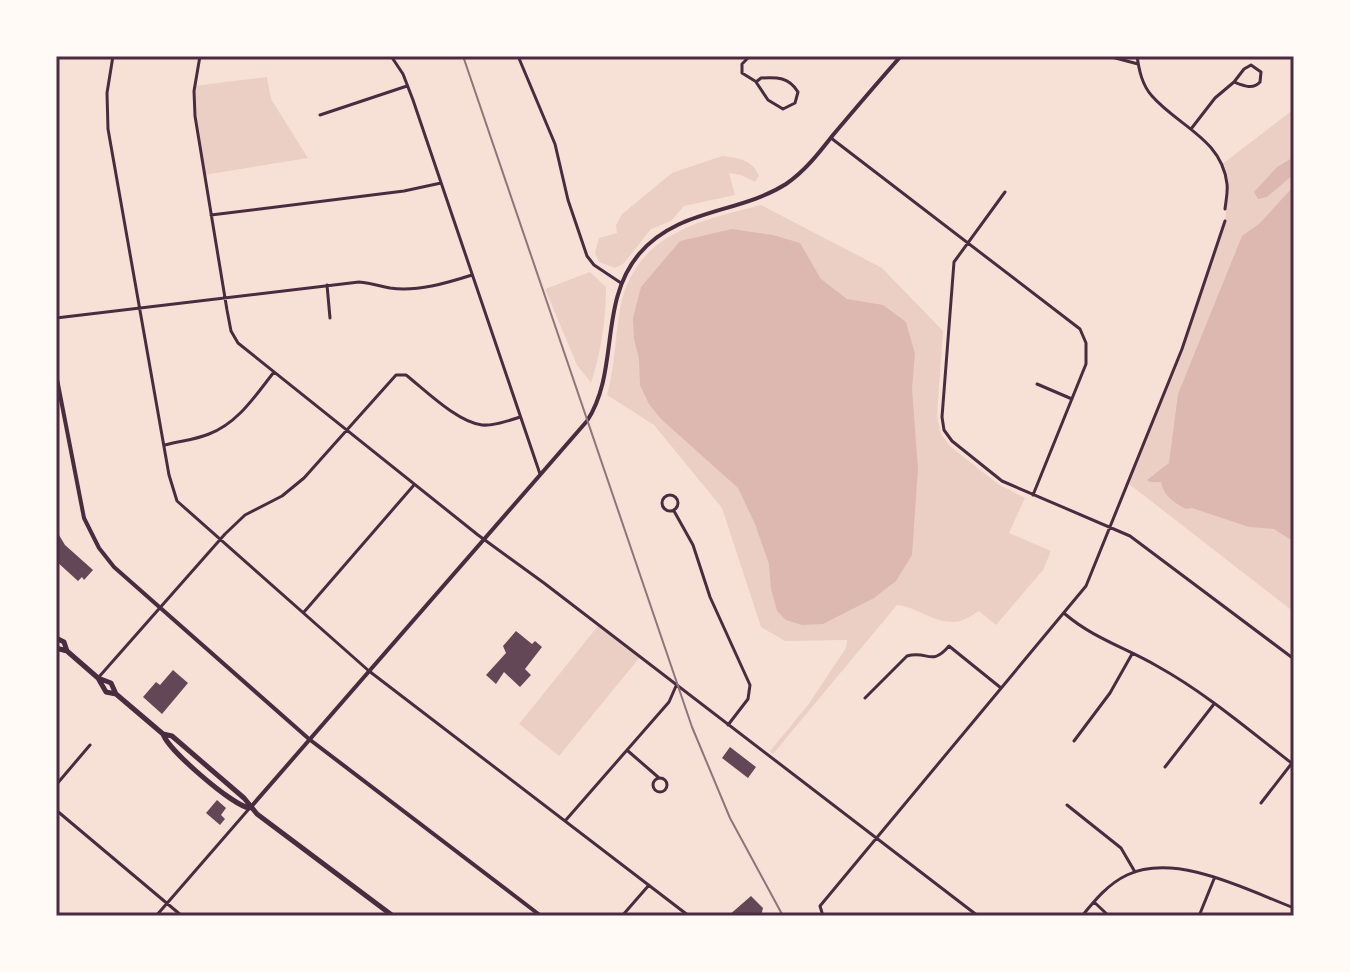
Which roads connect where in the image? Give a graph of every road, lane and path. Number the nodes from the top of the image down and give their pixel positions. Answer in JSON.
{"nodes":[{"id":1,"x":113,"y":56,"type":"edge"},
{"id":2,"x":200,"y":56,"type":"edge"},
{"id":3,"x":391,"y":56,"type":"edge"},
{"id":4,"x":518,"y":56,"type":"edge"},
{"id":5,"x":750,"y":56,"type":"edge"},
{"id":6,"x":901,"y":56,"type":"edge"},
{"id":7,"x":1108,"y":56,"type":"edge"},
{"id":8,"x":1137,"y":56,"type":"edge"},
{"id":9,"x":1138,"y":64,"type":"junction"},
{"id":10,"x":756,"y":82,"type":"junction"},
{"id":11,"x":1234,"y":82,"type":"junction"},
{"id":12,"x":407,"y":86,"type":"junction"},
{"id":13,"x":320,"y":115,"type":"dead end"},
{"id":14,"x":1191,"y":129,"type":"junction"},
{"id":15,"x":831,"y":138,"type":"junction"},
{"id":16,"x":441,"y":183,"type":"junction"},
{"id":17,"x":1005,"y":192,"type":"dead end"},
{"id":18,"x":1225,"y":209,"type":"dead end"},
{"id":19,"x":211,"y":215,"type":"junction"},
{"id":20,"x":1225,"y":221,"type":"dead end"},
{"id":21,"x":967,"y":243,"type":"junction"},
{"id":22,"x":472,"y":275,"type":"junction"},
{"id":23,"x":621,"y":283,"type":"junction"},
{"id":24,"x":327,"y":285,"type":"junction"},
{"id":25,"x":225,"y":297,"type":"junction"},
{"id":26,"x":139,"y":308,"type":"junction"},
{"id":27,"x":56,"y":318,"type":"edge"},
{"id":28,"x":330,"y":318,"type":"dead end"},
{"id":29,"x":274,"y":372,"type":"junction"},
{"id":30,"x":56,"y":374,"type":"edge"},
{"id":31,"x":1037,"y":384,"type":"dead end"},
{"id":32,"x":1072,"y":399,"type":"junction"},
{"id":33,"x":520,"y":417,"type":"junction"},
{"id":34,"x":346,"y":430,"type":"junction"},
{"id":35,"x":164,"y":445,"type":"junction"},
{"id":36,"x":541,"y":475,"type":"junction"},
{"id":37,"x":414,"y":485,"type":"junction"},
{"id":38,"x":1033,"y":495,"type":"junction"},
{"id":39,"x":674,"y":511,"type":"junction"},
{"id":40,"x":1112,"y":526,"type":"junction"},
{"id":41,"x":485,"y":539,"type":"junction"},
{"id":42,"x":220,"y":540,"type":"junction"},
{"id":43,"x":159,"y":608,"type":"junction"},
{"id":44,"x":303,"y":613,"type":"junction"},
{"id":45,"x":1065,"y":614,"type":"junction"},
{"id":46,"x":56,"y":638,"type":"edge"},
{"id":47,"x":56,"y":648,"type":"edge"},
{"id":48,"x":67,"y":651,"type":"junction"},
{"id":49,"x":1132,"y":654,"type":"junction"},
{"id":50,"x":1294,"y":659,"type":"edge"},
{"id":51,"x":369,"y":671,"type":"junction"},
{"id":52,"x":98,"y":678,"type":"junction"},
{"id":53,"x":676,"y":686,"type":"junction"},
{"id":54,"x":1001,"y":688,"type":"junction"},
{"id":55,"x":865,"y":698,"type":"dead end"},
{"id":56,"x":1214,"y":704,"type":"junction"},
{"id":57,"x":728,"y":725,"type":"junction"},
{"id":58,"x":309,"y":739,"type":"junction"},
{"id":59,"x":1074,"y":741,"type":"dead end"},
{"id":60,"x":90,"y":745,"type":"dead end"},
{"id":61,"x":628,"y":751,"type":"junction"},
{"id":62,"x":1293,"y":764,"type":"edge"},
{"id":63,"x":1165,"y":767,"type":"dead end"},
{"id":64,"x":658,"y":778,"type":"dead end"},
{"id":65,"x":56,"y":785,"type":"edge"},
{"id":66,"x":1261,"y":803,"type":"dead end"},
{"id":67,"x":1067,"y":805,"type":"dead end"},
{"id":68,"x":250,"y":808,"type":"junction"},
{"id":69,"x":56,"y":810,"type":"edge"},
{"id":70,"x":565,"y":821,"type":"junction"},
{"id":71,"x":877,"y":838,"type":"junction"},
{"id":72,"x":1135,"y":872,"type":"junction"},
{"id":73,"x":1214,"y":879,"type":"junction"},
{"id":74,"x":649,"y":885,"type":"junction"},
{"id":75,"x":1094,"y":902,"type":"junction"},
{"id":76,"x":166,"y":904,"type":"junction"},
{"id":77,"x":1294,"y":908,"type":"edge"},
{"id":78,"x":156,"y":916,"type":"edge"},
{"id":79,"x":182,"y":916,"type":"edge"},
{"id":80,"x":393,"y":916,"type":"edge"},
{"id":81,"x":541,"y":916,"type":"edge"},
{"id":82,"x":622,"y":916,"type":"edge"},
{"id":83,"x":689,"y":916,"type":"edge"},
{"id":84,"x":823,"y":916,"type":"edge"},
{"id":85,"x":978,"y":916,"type":"edge"},
{"id":86,"x":1082,"y":916,"type":"edge"},
{"id":87,"x":1109,"y":916,"type":"edge"},
{"id":88,"x":1199,"y":916,"type":"edge"}],
"edges":[{"from":1,"to":26,"type":"street"},
{"from":2,"to":19,"type":"street"},
{"from":3,"to":12,"type":"street"},
{"from":4,"to":23,"type":"street"},
{"from":5,"to":10,"type":"street"},
{"from":6,"to":15,"type":"main road"},
{"from":7,"to":9,"type":"street"},
{"from":8,"to":9,"type":"street"},
{"from":9,"to":14,"type":"street"},
{"from":10,"to":10,"type":"street"},
{"from":11,"to":11,"type":"street"},
{"from":11,"to":14,"type":"street"},
{"from":12,"to":13,"type":"street"},
{"from":12,"to":16,"type":"street"},
{"from":14,"to":18,"type":"street"},
{"from":15,"to":21,"type":"street"},
{"from":15,"to":23,"type":"main road"},
{"from":16,"to":19,"type":"street"},
{"from":16,"to":22,"type":"street"},
{"from":17,"to":21,"type":"street"},
{"from":19,"to":25,"type":"street"},
{"from":20,"to":40,"type":"street"},
{"from":21,"to":32,"type":"street"},
{"from":21,"to":38,"type":"street"},
{"from":22,"to":24,"type":"street"},
{"from":22,"to":33,"type":"street"},
{"from":23,"to":36,"type":"main road"},
{"from":24,"to":25,"type":"street"},
{"from":24,"to":28,"type":"street"},
{"from":25,"to":26,"type":"street"},
{"from":25,"to":29,"type":"street"},
{"from":26,"to":27,"type":"street"},
{"from":26,"to":35,"type":"street"},
{"from":29,"to":34,"type":"street"},
{"from":29,"to":35,"type":"street"},
{"from":30,"to":43,"type":"main road"},
{"from":31,"to":32,"type":"street"},
{"from":32,"to":38,"type":"street"},
{"from":33,"to":34,"type":"street"},
{"from":33,"to":36,"type":"street"},
{"from":34,"to":37,"type":"street"},
{"from":34,"to":42,"type":"street"},
{"from":35,"to":42,"type":"street"},
{"from":36,"to":41,"type":"main road"},
{"from":37,"to":41,"type":"street"},
{"from":37,"to":44,"type":"street"},
{"from":38,"to":40,"type":"street"},
{"from":39,"to":39,"type":"street"},
{"from":39,"to":57,"type":"street"},
{"from":40,"to":45,"type":"street"},
{"from":40,"to":50,"type":"street"},
{"from":41,"to":51,"type":"main road"},
{"from":41,"to":53,"type":"street"},
{"from":42,"to":43,"type":"street"},
{"from":42,"to":44,"type":"street"},
{"from":43,"to":52,"type":"street"},
{"from":43,"to":58,"type":"main road"},
{"from":44,"to":51,"type":"street"},
{"from":45,"to":49,"type":"street"},
{"from":45,"to":54,"type":"street"},
{"from":46,"to":48,"type":"main road"},
{"from":47,"to":48,"type":"main road"},
{"from":48,"to":52,"type":"main road"},
{"from":49,"to":56,"type":"street"},
{"from":49,"to":59,"type":"street"},
{"from":51,"to":58,"type":"main road"},
{"from":51,"to":70,"type":"street"},
{"from":52,"to":68,"type":"main road"},
{"from":53,"to":57,"type":"street"},
{"from":53,"to":61,"type":"street"},
{"from":54,"to":55,"type":"street"},
{"from":54,"to":71,"type":"street"},
{"from":56,"to":62,"type":"street"},
{"from":56,"to":63,"type":"street"},
{"from":57,"to":71,"type":"street"},
{"from":58,"to":68,"type":"main road"},
{"from":58,"to":81,"type":"main road"},
{"from":60,"to":65,"type":"street"},
{"from":61,"to":64,"type":"street"},
{"from":61,"to":70,"type":"street"},
{"from":62,"to":66,"type":"street"},
{"from":67,"to":72,"type":"street"},
{"from":68,"to":76,"type":"street"},
{"from":68,"to":80,"type":"main road"},
{"from":69,"to":76,"type":"street"},
{"from":70,"to":74,"type":"street"},
{"from":71,"to":84,"type":"street"},
{"from":71,"to":85,"type":"street"},
{"from":72,"to":73,"type":"street"},
{"from":72,"to":75,"type":"street"},
{"from":73,"to":77,"type":"street"},
{"from":73,"to":88,"type":"street"},
{"from":74,"to":82,"type":"street"},
{"from":74,"to":83,"type":"street"},
{"from":75,"to":86,"type":"street"},
{"from":75,"to":87,"type":"street"},
{"from":76,"to":78,"type":"street"},
{"from":76,"to":79,"type":"street"}]}
